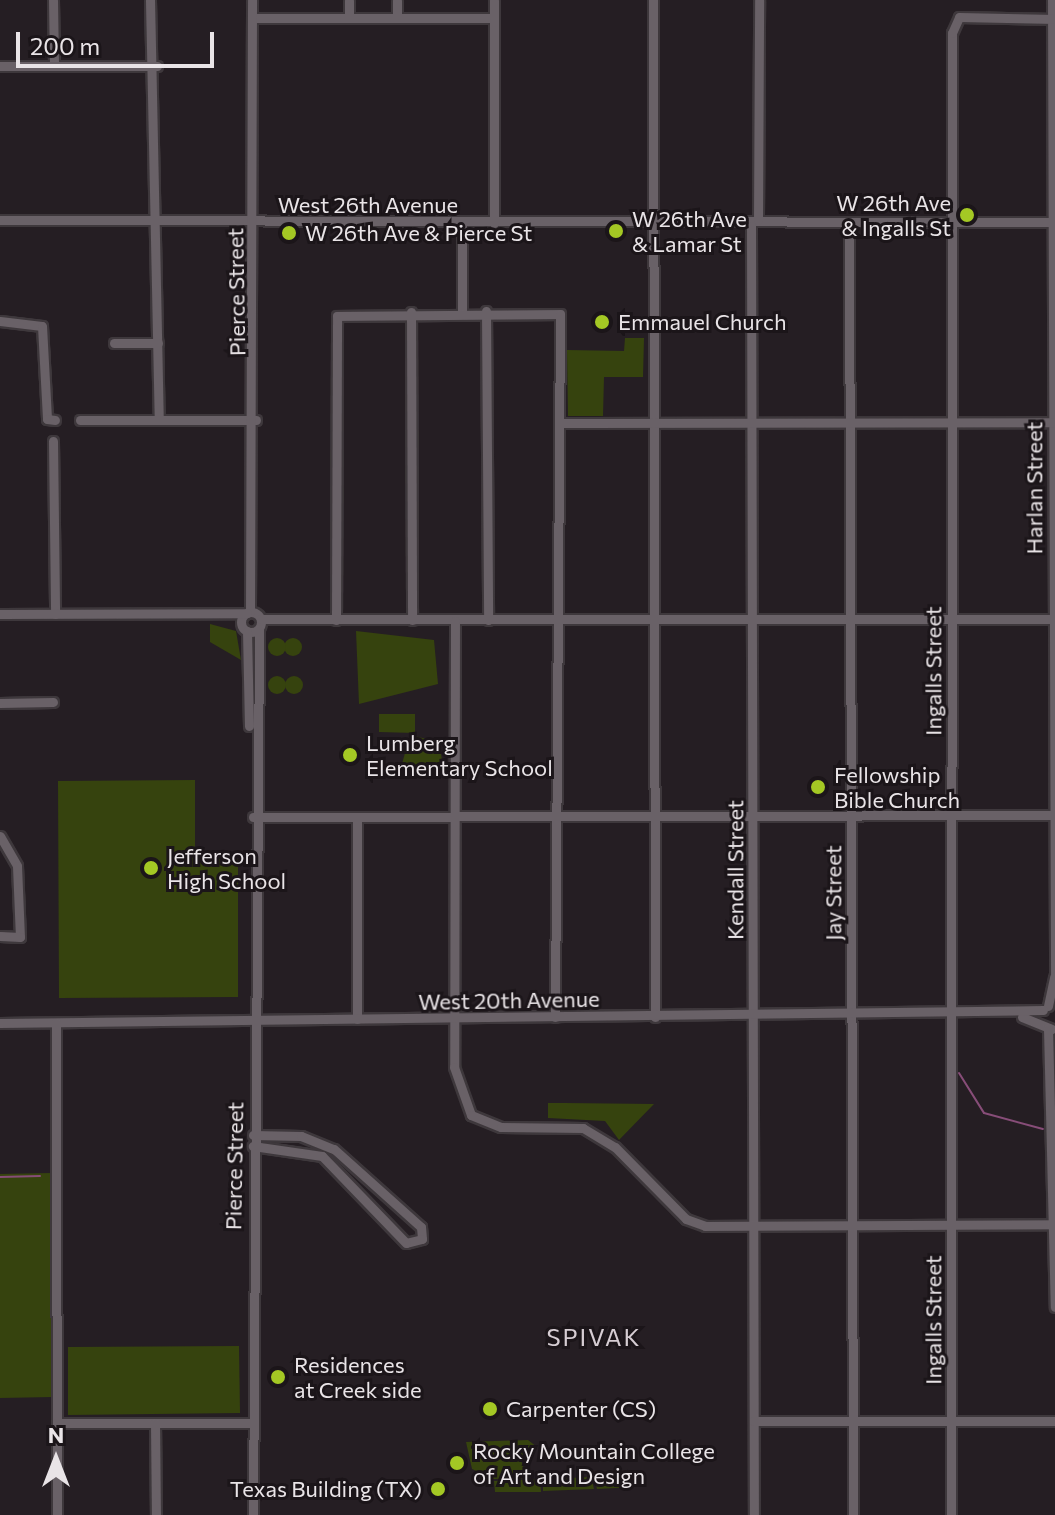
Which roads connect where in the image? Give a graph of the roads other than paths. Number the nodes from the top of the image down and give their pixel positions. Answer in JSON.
{"nodes":[{"id":1,"x":53,"y":0,"type":"edge"},
{"id":2,"x":150,"y":0,"type":"edge"},
{"id":3,"x":252,"y":0,"type":"edge"},
{"id":4,"x":349,"y":0,"type":"edge"},
{"id":5,"x":397,"y":0,"type":"edge"},
{"id":6,"x":494,"y":0,"type":"edge"},
{"id":7,"x":653,"y":0,"type":"edge"},
{"id":8,"x":759,"y":0,"type":"edge"},
{"id":9,"x":1052,"y":0,"type":"edge"},
{"id":10,"x":252,"y":18,"type":"junction"},
{"id":11,"x":349,"y":18,"type":"junction"},
{"id":12,"x":397,"y":18,"type":"junction"},
{"id":13,"x":494,"y":18,"type":"junction"},
{"id":14,"x":1054,"y":18,"type":"edge"},
{"id":15,"x":0,"y":66,"type":"edge"},
{"id":16,"x":54,"y":66,"type":"junction"},
{"id":17,"x":157,"y":66,"type":"junction"},
{"id":18,"x":157,"y":219,"type":"junction"},
{"id":19,"x":0,"y":220,"type":"edge"},
{"id":20,"x":849,"y":222,"type":"junction"},
{"id":21,"x":949,"y":222,"type":"junction"},
{"id":22,"x":1054,"y":222,"type":"edge"},
{"id":23,"x":253,"y":223,"type":"junction"},
{"id":24,"x":462,"y":223,"type":"junction"},
{"id":25,"x":494,"y":223,"type":"junction"},
{"id":26,"x":654,"y":223,"type":"junction"},
{"id":27,"x":755,"y":223,"type":"junction"},
{"id":28,"x":486,"y":311,"type":"junction"},
{"id":29,"x":411,"y":312,"type":"junction"},
{"id":30,"x":462,"y":312,"type":"junction"},
{"id":31,"x":0,"y":321,"type":"edge"},
{"id":32,"x":114,"y":343,"type":"dead end"},
{"id":33,"x":158,"y":343,"type":"junction"},
{"id":34,"x":51,"y":420,"type":"dead end"},
{"id":35,"x":80,"y":420,"type":"dead end"},
{"id":36,"x":159,"y":420,"type":"junction"},
{"id":37,"x":256,"y":420,"type":"junction"},
{"id":38,"x":849,"y":422,"type":"junction"},
{"id":39,"x":948,"y":422,"type":"junction"},
{"id":40,"x":1054,"y":422,"type":"edge"},
{"id":41,"x":563,"y":423,"type":"junction"},
{"id":42,"x":653,"y":423,"type":"junction"},
{"id":43,"x":751,"y":423,"type":"junction"},
{"id":44,"x":53,"y":441,"type":"dead end"},
{"id":45,"x":0,"y":614,"type":"edge"},
{"id":46,"x":55,"y":614,"type":"junction"},
{"id":47,"x":222,"y":614,"type":"junction"},
{"id":48,"x":851,"y":618,"type":"junction"},
{"id":49,"x":256,"y":619,"type":"junction"},
{"id":50,"x":753,"y":619,"type":"junction"},
{"id":51,"x":951,"y":619,"type":"junction"},
{"id":52,"x":1054,"y":619,"type":"edge"},
{"id":53,"x":336,"y":620,"type":"junction"},
{"id":54,"x":412,"y":620,"type":"junction"},
{"id":55,"x":488,"y":620,"type":"junction"},
{"id":56,"x":557,"y":620,"type":"junction"},
{"id":57,"x":655,"y":620,"type":"junction"},
{"id":58,"x":455,"y":621,"type":"junction"},
{"id":59,"x":244,"y":628,"type":"junction"},
{"id":60,"x":53,"y":702,"type":"dead end"},
{"id":61,"x":0,"y":703,"type":"edge"},
{"id":62,"x":655,"y":815,"type":"junction"},
{"id":63,"x":1054,"y":815,"type":"edge"},
{"id":64,"x":554,"y":816,"type":"junction"},
{"id":65,"x":753,"y":816,"type":"junction"},
{"id":66,"x":950,"y":816,"type":"junction"},
{"id":67,"x":253,"y":817,"type":"junction"},
{"id":68,"x":357,"y":817,"type":"junction"},
{"id":69,"x":454,"y":817,"type":"junction"},
{"id":70,"x":851,"y":817,"type":"junction"},
{"id":71,"x":0,"y":836,"type":"edge"},
{"id":72,"x":0,"y":936,"type":"edge"},
{"id":73,"x":1054,"y":979,"type":"edge"},
{"id":74,"x":1049,"y":1007,"type":"edge"},
{"id":75,"x":753,"y":1016,"type":"junction"},
{"id":76,"x":852,"y":1016,"type":"junction"},
{"id":77,"x":951,"y":1016,"type":"junction"},
{"id":78,"x":1019,"y":1016,"type":"junction"},
{"id":79,"x":555,"y":1017,"type":"junction"},
{"id":80,"x":655,"y":1017,"type":"junction"},
{"id":81,"x":456,"y":1018,"type":"junction"},
{"id":82,"x":357,"y":1019,"type":"junction"},
{"id":83,"x":0,"y":1023,"type":"edge"},
{"id":84,"x":56,"y":1023,"type":"junction"},
{"id":85,"x":253,"y":1023,"type":"junction"},
{"id":86,"x":1048,"y":1026,"type":"edge"},
{"id":87,"x":1054,"y":1045,"type":"edge"},
{"id":88,"x":253,"y":1135,"type":"junction"},
{"id":89,"x":253,"y":1146,"type":"junction"},
{"id":90,"x":951,"y":1224,"type":"junction"},
{"id":91,"x":1055,"y":1224,"type":"edge"},
{"id":92,"x":754,"y":1225,"type":"junction"},
{"id":93,"x":852,"y":1225,"type":"junction"},
{"id":94,"x":1055,"y":1307,"type":"edge"},
{"id":95,"x":952,"y":1420,"type":"junction"},
{"id":96,"x":754,"y":1421,"type":"junction"},
{"id":97,"x":852,"y":1421,"type":"junction"},
{"id":98,"x":1055,"y":1421,"type":"edge"},
{"id":99,"x":57,"y":1423,"type":"junction"},
{"id":100,"x":155,"y":1423,"type":"junction"},
{"id":101,"x":253,"y":1423,"type":"junction"},
{"id":102,"x":57,"y":1515,"type":"edge"},
{"id":103,"x":156,"y":1515,"type":"edge"},
{"id":104,"x":253,"y":1515,"type":"edge"},
{"id":105,"x":754,"y":1515,"type":"edge"},
{"id":106,"x":853,"y":1515,"type":"edge"},
{"id":107,"x":951,"y":1515,"type":"edge"}],
"edges":[{"from":1,"to":16,"type":"street"},
{"from":2,"to":17,"type":"street"},
{"from":3,"to":10,"type":"street","name":"Pierce Street"},
{"from":4,"to":11,"type":"street"},
{"from":5,"to":12,"type":"street"},
{"from":6,"to":13,"type":"street"},
{"from":7,"to":26,"type":"street"},
{"from":8,"to":27,"type":"street","name":"Kendall Street"},
{"from":9,"to":14,"type":"street","name":"Harlan Street"},
{"from":10,"to":11,"type":"street"},
{"from":10,"to":23,"type":"street","name":"Pierce Street"},
{"from":11,"to":12,"type":"street"},
{"from":12,"to":13,"type":"street"},
{"from":13,"to":25,"type":"street"},
{"from":14,"to":21,"type":"street","name":"Ingalls Street"},
{"from":14,"to":22,"type":"street","name":"Harlan Street"},
{"from":15,"to":16,"type":"street"},
{"from":16,"to":17,"type":"street"},
{"from":17,"to":18,"type":"street"},
{"from":18,"to":19,"type":"street","name":"West 26th Avenue"},
{"from":18,"to":23,"type":"street","name":"West 26th Avenue"},
{"from":18,"to":33,"type":"street"},
{"from":20,"to":21,"type":"street","name":"West 26th Avenue"},
{"from":20,"to":27,"type":"street","name":"West 26th Avenue"},
{"from":20,"to":38,"type":"street","name":"Jay Street"},
{"from":21,"to":22,"type":"street","name":"West 26th Avenue"},
{"from":21,"to":39,"type":"street","name":"Ingalls Street"},
{"from":22,"to":40,"type":"street","name":"Harlan Street"},
{"from":23,"to":24,"type":"street","name":"West 26th Avenue"},
{"from":23,"to":37,"type":"street","name":"Pierce Street"},
{"from":24,"to":25,"type":"street","name":"West 26th Avenue"},
{"from":24,"to":30,"type":"street"},
{"from":25,"to":26,"type":"street","name":"West 26th Avenue"},
{"from":26,"to":27,"type":"street","name":"West 26th Avenue"},
{"from":26,"to":42,"type":"street"},
{"from":27,"to":43,"type":"street","name":"Kendall Street"},
{"from":28,"to":30,"type":"street"},
{"from":28,"to":41,"type":"street"},
{"from":28,"to":55,"type":"street"},
{"from":29,"to":30,"type":"street"},
{"from":29,"to":53,"type":"street"},
{"from":29,"to":54,"type":"street"},
{"from":31,"to":34,"type":"street"},
{"from":32,"to":33,"type":"street"},
{"from":33,"to":36,"type":"street"},
{"from":35,"to":36,"type":"street"},
{"from":36,"to":37,"type":"street"},
{"from":37,"to":49,"type":"street","name":"Pierce Street"},
{"from":38,"to":39,"type":"street"},
{"from":38,"to":43,"type":"street"},
{"from":38,"to":48,"type":"street","name":"Jay Street"},
{"from":39,"to":40,"type":"street"},
{"from":39,"to":51,"type":"street","name":"Ingalls Street"},
{"from":40,"to":52,"type":"street","name":"Harlan Street"},
{"from":41,"to":42,"type":"street"},
{"from":41,"to":56,"type":"street"},
{"from":42,"to":43,"type":"street"},
{"from":42,"to":57,"type":"street"},
{"from":43,"to":50,"type":"street","name":"Kendall Street"},
{"from":44,"to":46,"type":"street"},
{"from":45,"to":46,"type":"street"},
{"from":46,"to":47,"type":"street"},
{"from":47,"to":49,"type":"street"},
{"from":47,"to":59,"type":"street"},
{"from":48,"to":50,"type":"street"},
{"from":48,"to":51,"type":"street"},
{"from":48,"to":70,"type":"street","name":"Jay Street"},
{"from":49,"to":53,"type":"street"},
{"from":49,"to":59,"type":"street"},
{"from":49,"to":59,"type":"street"},
{"from":49,"to":67,"type":"street","name":"Pierce Street"},
{"from":50,"to":57,"type":"street"},
{"from":50,"to":65,"type":"street","name":"Kendall Street"},
{"from":51,"to":52,"type":"street"},
{"from":51,"to":66,"type":"street","name":"Ingalls Street"},
{"from":52,"to":63,"type":"street","name":"Harlan Street"},
{"from":53,"to":54,"type":"street"},
{"from":54,"to":58,"type":"street"},
{"from":55,"to":56,"type":"street"},
{"from":55,"to":58,"type":"street"},
{"from":56,"to":57,"type":"street"},
{"from":56,"to":64,"type":"street"},
{"from":57,"to":62,"type":"street"},
{"from":58,"to":69,"type":"street"},
{"from":59,"to":67,"type":"street","name":"Pierce Street"},
{"from":60,"to":61,"type":"street"},
{"from":62,"to":64,"type":"street"},
{"from":62,"to":65,"type":"street"},
{"from":62,"to":80,"type":"street"},
{"from":63,"to":66,"type":"street"},
{"from":63,"to":73,"type":"street","name":"Harlan Street"},
{"from":64,"to":69,"type":"street"},
{"from":64,"to":79,"type":"street"},
{"from":65,"to":70,"type":"street"},
{"from":65,"to":75,"type":"street","name":"Kendall Street"},
{"from":66,"to":70,"type":"street"},
{"from":66,"to":77,"type":"street","name":"Ingalls Street"},
{"from":67,"to":68,"type":"street"},
{"from":67,"to":85,"type":"street","name":"Pierce Street"},
{"from":68,"to":69,"type":"street"},
{"from":68,"to":82,"type":"street"},
{"from":69,"to":81,"type":"street"},
{"from":70,"to":76,"type":"street","name":"Jay Street"},
{"from":71,"to":72,"type":"street"},
{"from":73,"to":74,"type":"street","name":"Harlan Street"},
{"from":74,"to":78,"type":"street","name":"West 20th Avenue"},
{"from":74,"to":86,"type":"street","name":"Harlan Street"},
{"from":75,"to":76,"type":"street","name":"West 20th Avenue"},
{"from":75,"to":80,"type":"street","name":"West 20th Avenue"},
{"from":75,"to":92,"type":"street","name":"Kendall Street"},
{"from":76,"to":77,"type":"street","name":"West 20th Avenue"},
{"from":76,"to":93,"type":"street","name":"Jay Street"},
{"from":77,"to":78,"type":"street","name":"West 20th Avenue"},
{"from":77,"to":90,"type":"street","name":"Ingalls Street"},
{"from":78,"to":86,"type":"street","name":"West 20th Avenue"},
{"from":79,"to":80,"type":"street","name":"West 20th Avenue"},
{"from":79,"to":81,"type":"street","name":"West 20th Avenue"},
{"from":81,"to":82,"type":"street","name":"West 20th Avenue"},
{"from":81,"to":92,"type":"street"},
{"from":82,"to":85,"type":"street","name":"West 20th Avenue"},
{"from":83,"to":84,"type":"street","name":"West 20th Avenue"},
{"from":84,"to":85,"type":"street","name":"West 20th Avenue"},
{"from":84,"to":99,"type":"street"},
{"from":85,"to":88,"type":"street","name":"Pierce Street"},
{"from":86,"to":87,"type":"street"},
{"from":87,"to":91,"type":"street"},
{"from":88,"to":89,"type":"street","name":"Pierce Street"},
{"from":88,"to":89,"type":"street"},
{"from":89,"to":101,"type":"street","name":"Pierce Street"},
{"from":90,"to":91,"type":"street"},
{"from":90,"to":93,"type":"street"},
{"from":90,"to":95,"type":"street","name":"Ingalls Street"},
{"from":91,"to":94,"type":"street"},
{"from":92,"to":93,"type":"street"},
{"from":92,"to":96,"type":"street","name":"Kendall Street"},
{"from":93,"to":97,"type":"street","name":"Jay Street"},
{"from":95,"to":97,"type":"street"},
{"from":95,"to":98,"type":"street"},
{"from":95,"to":107,"type":"street","name":"Ingalls Street"},
{"from":96,"to":97,"type":"street"},
{"from":96,"to":105,"type":"street","name":"Kendall Street"},
{"from":97,"to":106,"type":"street","name":"Jay Street"},
{"from":99,"to":100,"type":"street"},
{"from":99,"to":102,"type":"street"},
{"from":100,"to":101,"type":"street"},
{"from":100,"to":103,"type":"street"},
{"from":101,"to":104,"type":"street","name":"Pierce Street"}]}
